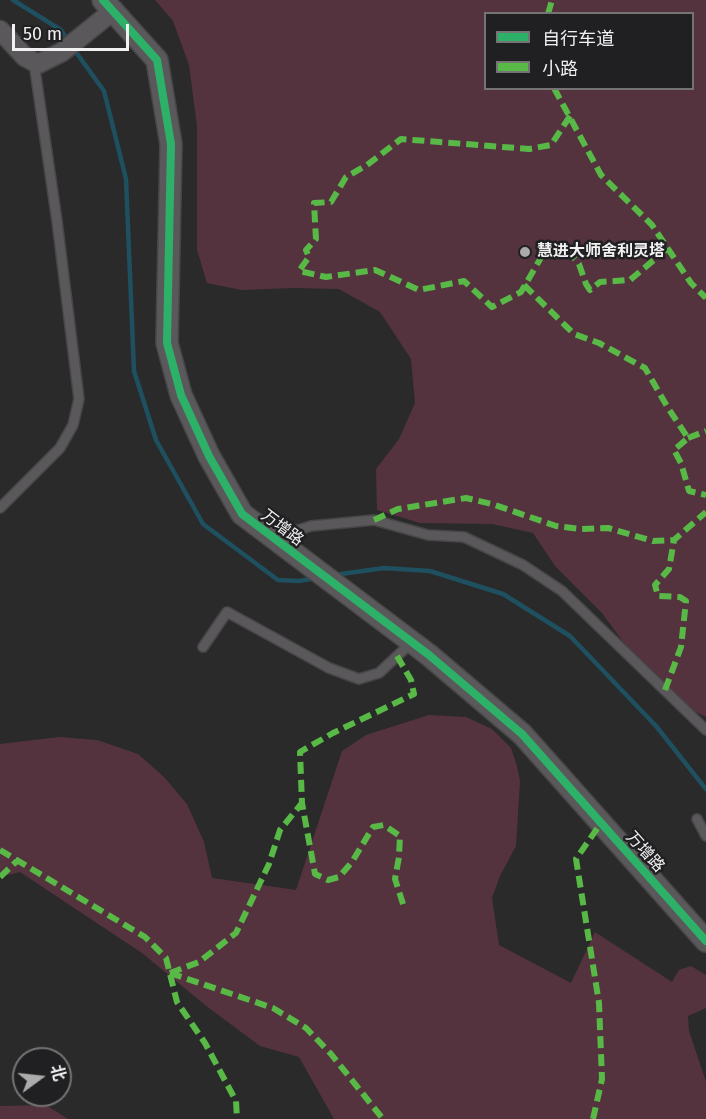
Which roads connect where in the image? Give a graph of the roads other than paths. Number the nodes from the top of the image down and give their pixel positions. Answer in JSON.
{"nodes":[{"id":1,"x":109,"y":5,"type":"edge"},
{"id":2,"x":0,"y":30,"type":"edge"},
{"id":3,"x":34,"y":63,"type":"junction"},
{"id":4,"x":0,"y":508,"type":"edge"},
{"id":5,"x":274,"y":538,"type":"junction"},
{"id":6,"x":412,"y":642,"type":"junction"},
{"id":7,"x":203,"y":647,"type":"dead end"},
{"id":8,"x":706,"y":730,"type":"edge"},
{"id":9,"x":697,"y":819,"type":"dead end"},
{"id":10,"x":706,"y":836,"type":"edge"},
{"id":11,"x":706,"y":941,"type":"edge"}],
"edges":[{"from":1,"to":3,"type":"street"},
{"from":1,"to":5,"type":"street","name":"万增路"},
{"from":2,"to":3,"type":"street"},
{"from":3,"to":4,"type":"lane"},
{"from":5,"to":6,"type":"street","name":"万增路"},
{"from":5,"to":8,"type":"lane"},
{"from":6,"to":7,"type":"lane"},
{"from":6,"to":11,"type":"street","name":"万增路"},
{"from":9,"to":10,"type":"lane"}]}
